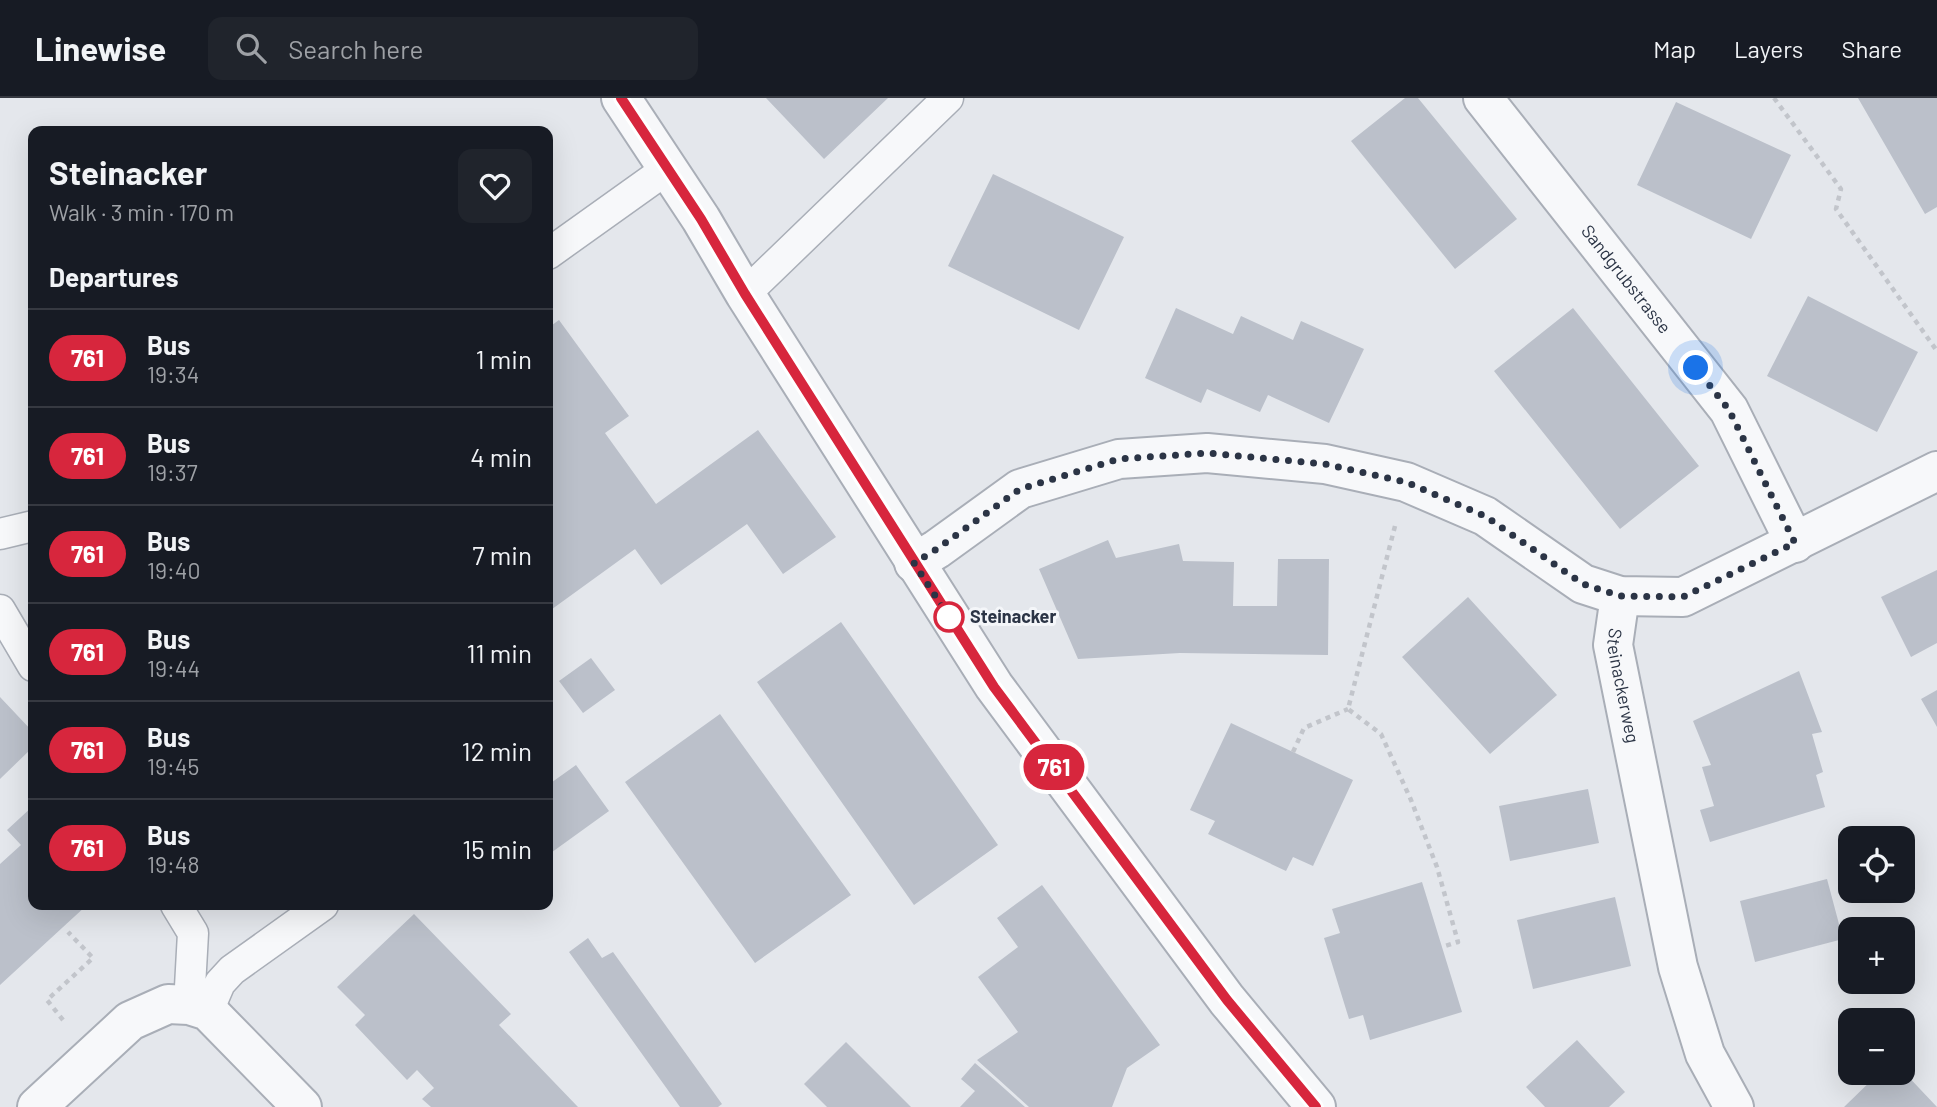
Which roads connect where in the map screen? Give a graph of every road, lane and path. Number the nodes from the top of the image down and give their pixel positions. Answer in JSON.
{"nodes":[{"id":1,"x":621,"y":98,"type":"edge"},
{"id":2,"x":948,"y":98,"type":"edge"},
{"id":3,"x":1483,"y":98,"type":"edge"},
{"id":4,"x":1774,"y":98,"type":"edge"},
{"id":5,"x":667,"y":169,"type":"junction"},
{"id":6,"x":553,"y":250,"type":"edge"},
{"id":7,"x":745,"y":294,"type":"junction"},
{"id":8,"x":1937,"y":351,"type":"edge"},
{"id":9,"x":1937,"y":471,"type":"edge"},
{"id":10,"x":1396,"y":522,"type":"dead end"},
{"id":11,"x":28,"y":527,"type":"edge"},
{"id":12,"x":0,"y":534,"type":"edge"},
{"id":13,"x":1795,"y":543,"type":"junction"},
{"id":14,"x":914,"y":563,"type":"junction"},
{"id":15,"x":1620,"y":596,"type":"junction"},
{"id":16,"x":0,"y":610,"type":"edge"},
{"id":17,"x":28,"y":658,"type":"edge"},
{"id":18,"x":1348,"y":709,"type":"junction"},
{"id":19,"x":1293,"y":752,"type":"dead end"},
{"id":20,"x":179,"y":910,"type":"edge"},
{"id":21,"x":316,"y":910,"type":"edge"},
{"id":22,"x":68,"y":932,"type":"dead end"},
{"id":23,"x":1442,"y":947,"type":"dead end"},
{"id":24,"x":199,"y":1008,"type":"junction"},
{"id":25,"x":65,"y":1023,"type":"dead end"},
{"id":26,"x":37,"y":1107,"type":"edge"},
{"id":27,"x":302,"y":1107,"type":"edge"},
{"id":28,"x":1315,"y":1107,"type":"edge"},
{"id":29,"x":1734,"y":1107,"type":"edge"}],
"edges":[{"from":1,"to":5,"type":"street"},
{"from":2,"to":7,"type":"lane"},
{"from":3,"to":13,"type":"street","name":"Sandgrubstrasse"},
{"from":4,"to":8,"type":"path"},
{"from":5,"to":6,"type":"lane"},
{"from":5,"to":7,"type":"street"},
{"from":7,"to":14,"type":"street"},
{"from":9,"to":13,"type":"street"},
{"from":10,"to":18,"type":"path"},
{"from":11,"to":12,"type":"lane"},
{"from":13,"to":15,"type":"street"},
{"from":14,"to":15,"type":"street"},
{"from":14,"to":28,"type":"street"},
{"from":15,"to":29,"type":"street","name":"Steinackerweg"},
{"from":16,"to":17,"type":"lane"},
{"from":18,"to":19,"type":"path"},
{"from":18,"to":23,"type":"path"},
{"from":20,"to":24,"type":"lane"},
{"from":21,"to":24,"type":"lane"},
{"from":22,"to":25,"type":"path"},
{"from":24,"to":26,"type":"street"},
{"from":24,"to":27,"type":"street"}]}
